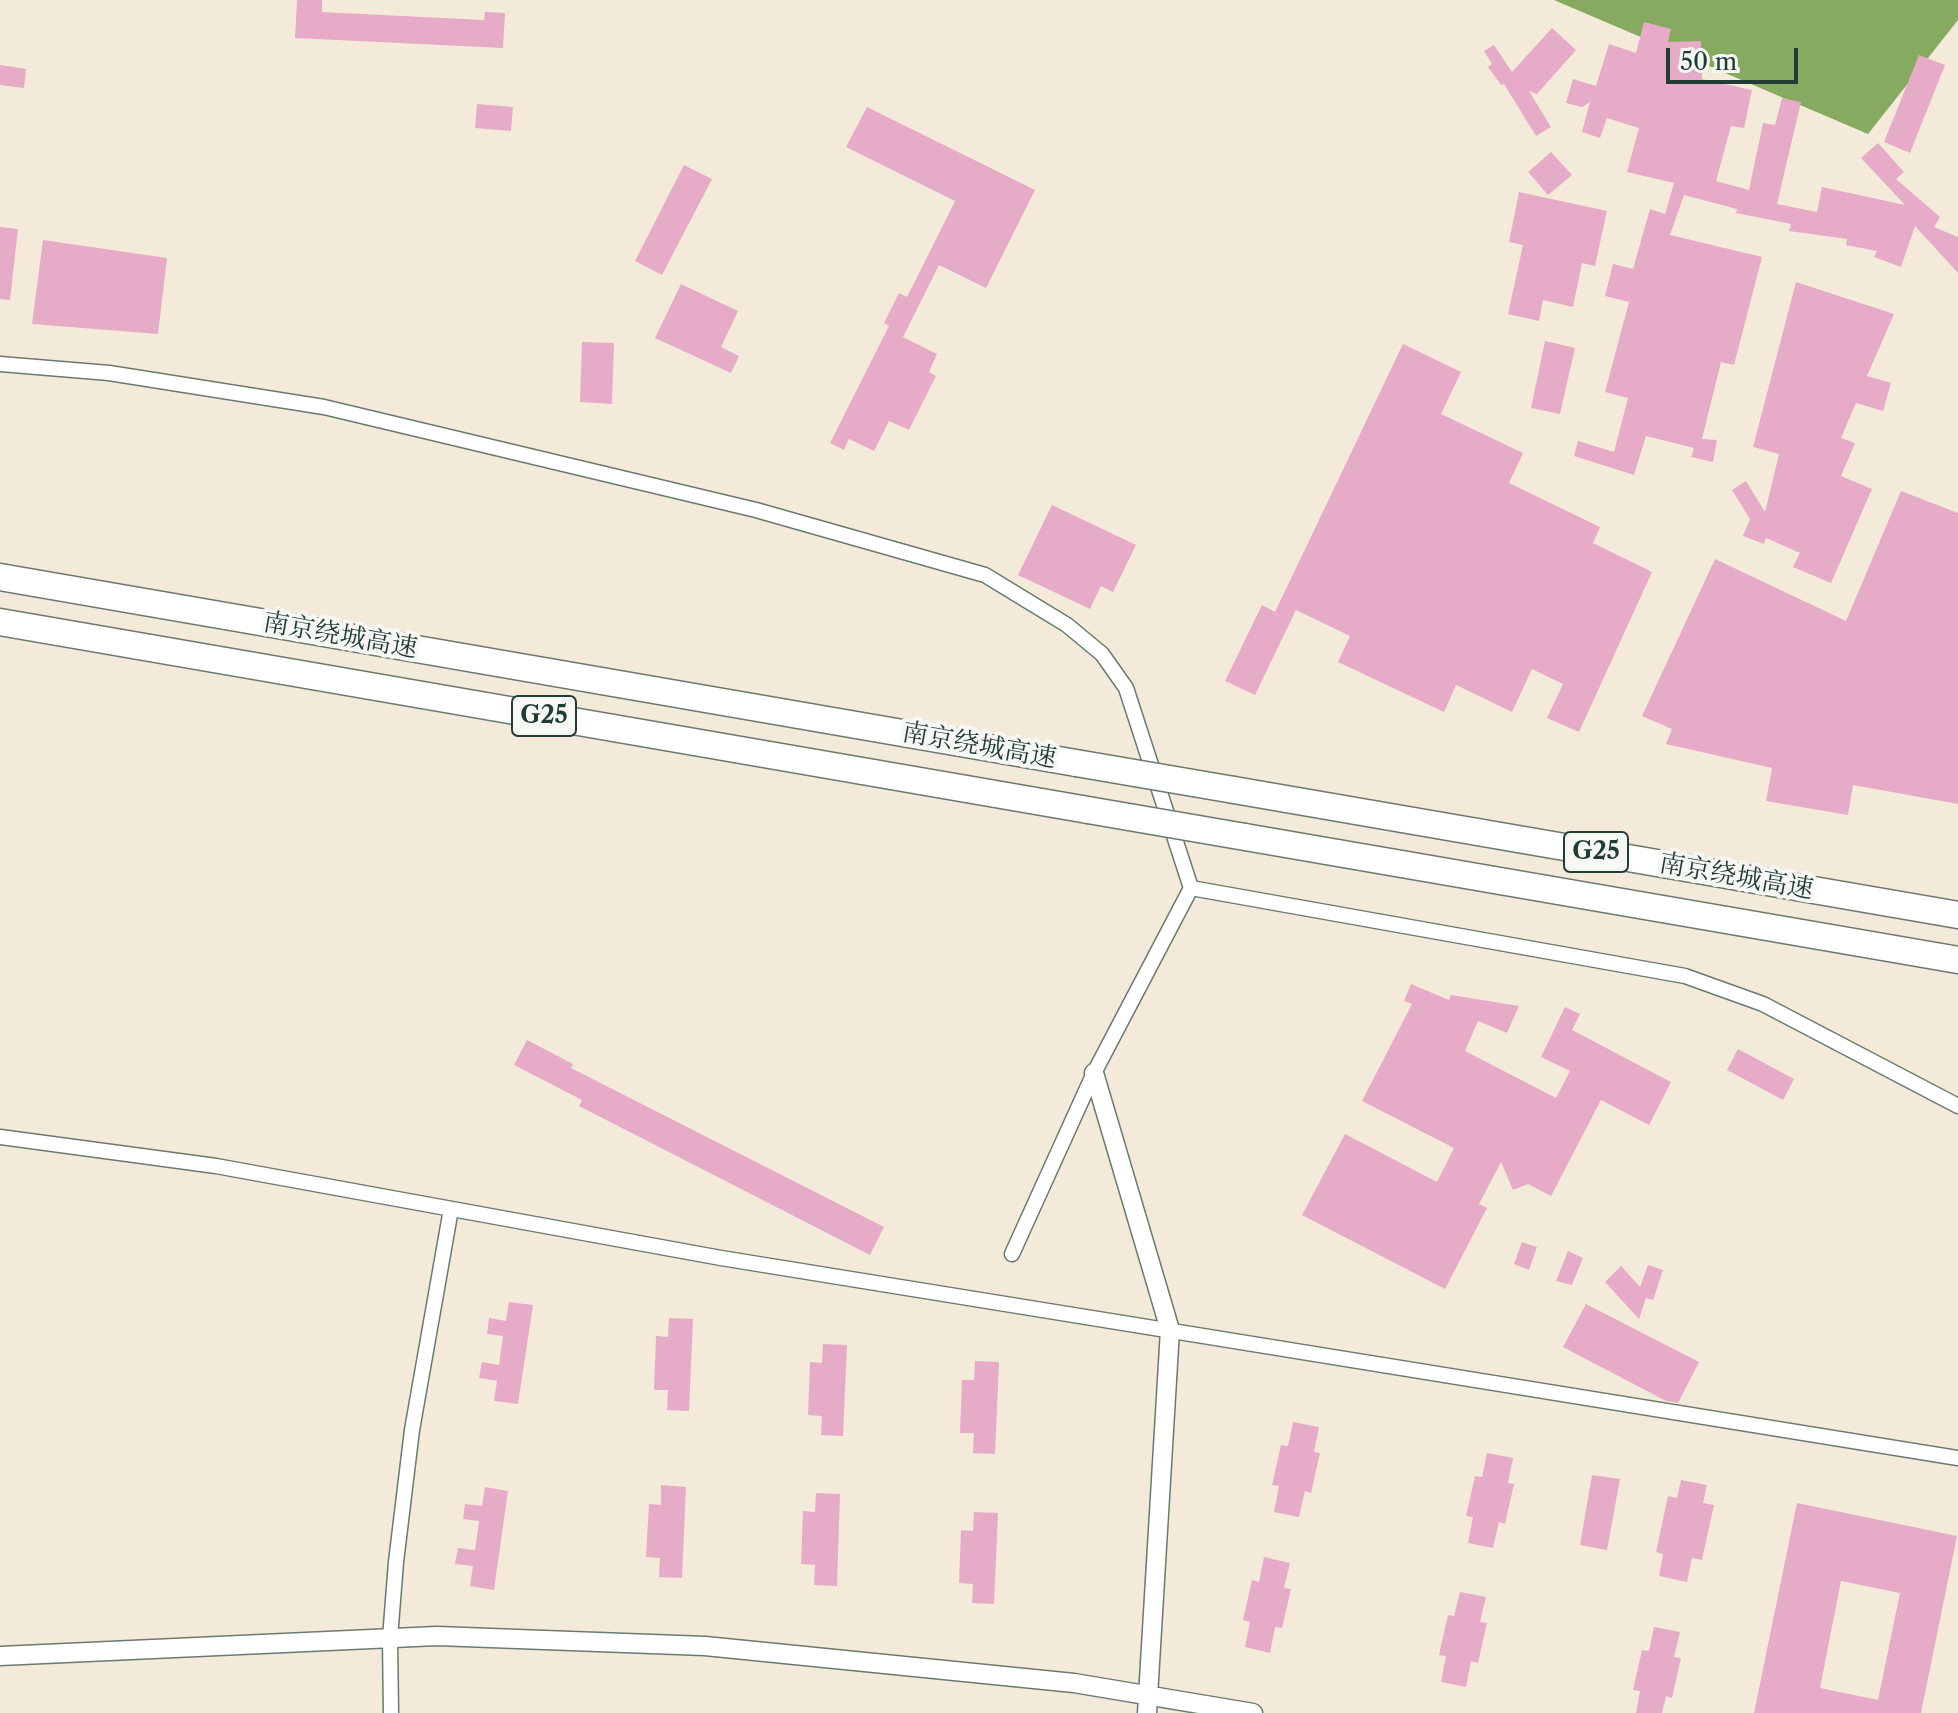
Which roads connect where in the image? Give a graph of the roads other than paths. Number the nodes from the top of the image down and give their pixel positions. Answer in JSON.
{"nodes":[{"id":1,"x":0,"y":364,"type":"edge"},
{"id":2,"x":0,"y":577,"type":"edge"},
{"id":3,"x":0,"y":622,"type":"edge"},
{"id":4,"x":1191,"y":888,"type":"junction"},
{"id":5,"x":1958,"y":915,"type":"edge"},
{"id":6,"x":1958,"y":960,"type":"edge"},
{"id":7,"x":1094,"y":1073,"type":"junction"},
{"id":8,"x":1958,"y":1106,"type":"edge"},
{"id":9,"x":0,"y":1137,"type":"edge"},
{"id":10,"x":451,"y":1209,"type":"junction"},
{"id":11,"x":1012,"y":1254,"type":"dead end"},
{"id":12,"x":1170,"y":1330,"type":"junction"},
{"id":13,"x":1958,"y":1458,"type":"edge"},
{"id":14,"x":390,"y":1638,"type":"junction"},
{"id":15,"x":0,"y":1656,"type":"edge"},
{"id":16,"x":1148,"y":1693,"type":"junction"},
{"id":17,"x":391,"y":1713,"type":"edge"},
{"id":18,"x":1147,"y":1713,"type":"edge"},
{"id":19,"x":1253,"y":1713,"type":"edge"}],
"edges":[{"from":1,"to":4,"type":"street"},
{"from":2,"to":5,"type":"highway","name":"南京绕城高速","number":"G25","bridge":true},
{"from":3,"to":6,"type":"highway","name":"南京绕城高速","number":"G25","bridge":true},
{"from":4,"to":7,"type":"street"},
{"from":4,"to":8,"type":"street"},
{"from":7,"to":11,"type":"street"},
{"from":7,"to":12,"type":"street"},
{"from":9,"to":10,"type":"street"},
{"from":10,"to":12,"type":"street"},
{"from":10,"to":14,"type":"street"},
{"from":12,"to":13,"type":"street"},
{"from":12,"to":16,"type":"street"},
{"from":14,"to":15,"type":"street"},
{"from":14,"to":16,"type":"street"},
{"from":14,"to":17,"type":"street"},
{"from":16,"to":18,"type":"street"},
{"from":16,"to":19,"type":"street"}]}
